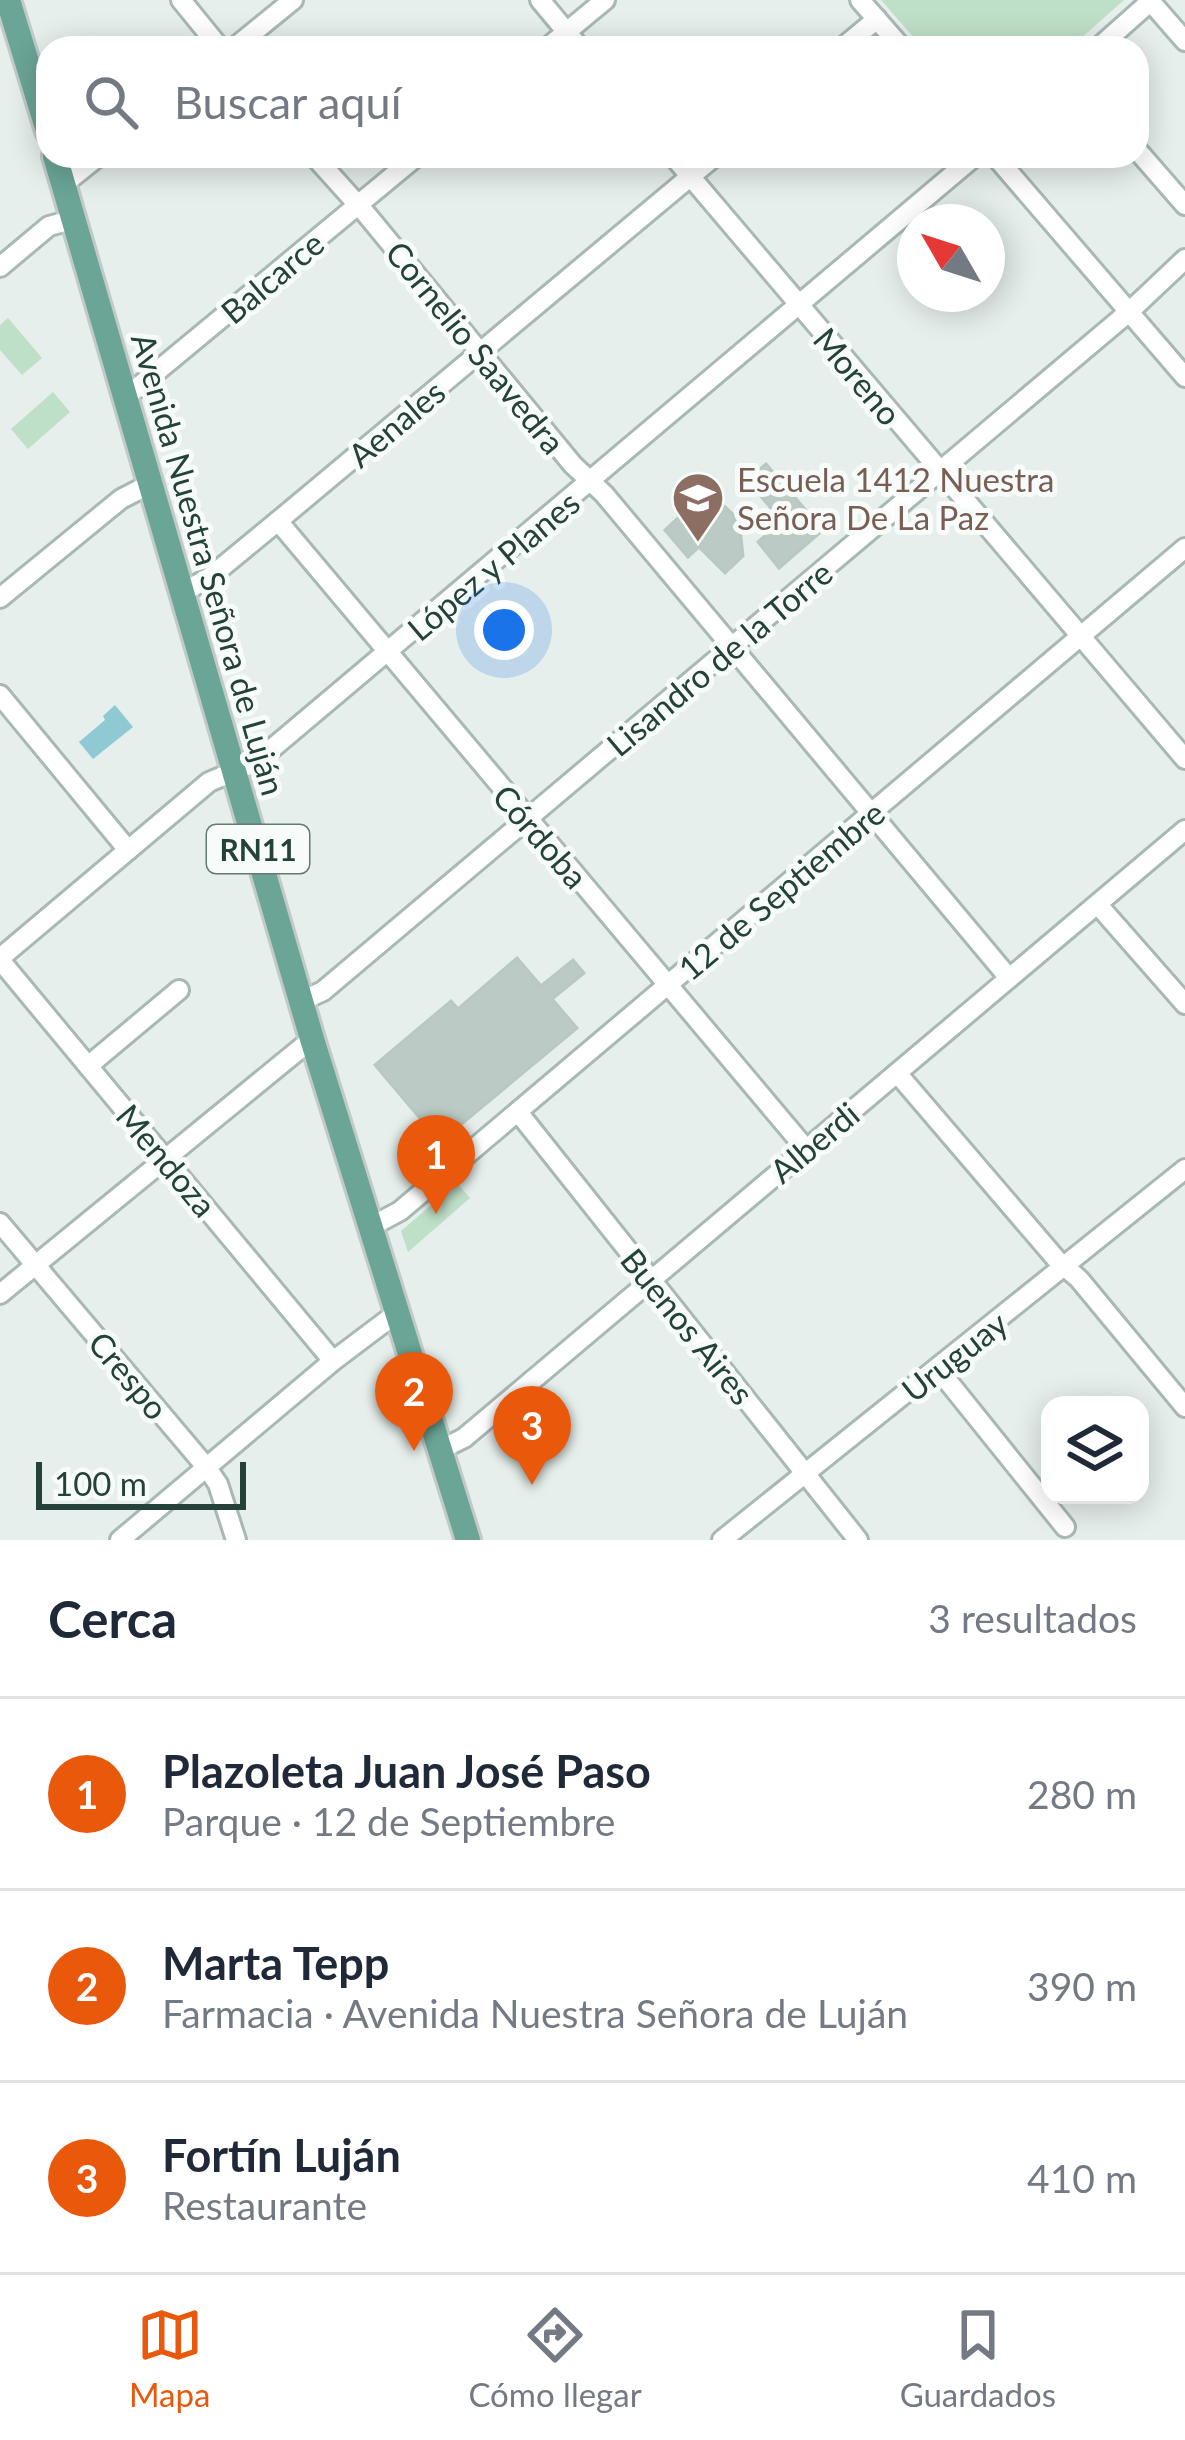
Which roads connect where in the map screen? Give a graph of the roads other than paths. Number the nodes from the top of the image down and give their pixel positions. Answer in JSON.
{"nodes":[{"id":1,"x":8,"y":0,"type":"edge"},
{"id":2,"x":181,"y":0,"type":"edge"},
{"id":3,"x":293,"y":0,"type":"edge"},
{"id":4,"x":540,"y":0,"type":"edge"},
{"id":5,"x":605,"y":0,"type":"edge"},
{"id":6,"x":860,"y":0,"type":"edge"},
{"id":7,"x":1151,"y":1,"type":"edge"},
{"id":8,"x":877,"y":19,"type":"junction"},
{"id":9,"x":567,"y":32,"type":"junction"},
{"id":10,"x":210,"y":36,"type":"edge"},
{"id":11,"x":249,"y":36,"type":"edge"},
{"id":12,"x":562,"y":36,"type":"edge"},
{"id":13,"x":570,"y":36,"type":"edge"},
{"id":14,"x":856,"y":36,"type":"edge"},
{"id":15,"x":892,"y":36,"type":"edge"},
{"id":16,"x":1112,"y":36,"type":"edge"},
{"id":17,"x":9,"y":38,"type":"edge"},
{"id":18,"x":1185,"y":41,"type":"edge"},
{"id":19,"x":36,"y":102,"type":"edge"},
{"id":20,"x":1149,"y":164,"type":"edge"},
{"id":21,"x":59,"y":168,"type":"edge"},
{"id":22,"x":85,"y":168,"type":"edge"},
{"id":23,"x":325,"y":168,"type":"edge"},
{"id":24,"x":403,"y":168,"type":"edge"},
{"id":25,"x":684,"y":168,"type":"edge"},
{"id":26,"x":701,"y":168,"type":"edge"},
{"id":27,"x":961,"y":168,"type":"edge"},
{"id":28,"x":1005,"y":168,"type":"edge"},
{"id":29,"x":691,"y":176,"type":"junction"},
{"id":30,"x":64,"y":184,"type":"junction"},
{"id":31,"x":1185,"y":205,"type":"edge"},
{"id":32,"x":358,"y":206,"type":"junction"},
{"id":33,"x":75,"y":219,"type":"junction"},
{"id":34,"x":1185,"y":259,"type":"edge"},
{"id":35,"x":0,"y":266,"type":"edge"},
{"id":36,"x":800,"y":307,"type":"junction"},
{"id":37,"x":1130,"y":311,"type":"junction"},
{"id":38,"x":481,"y":351,"type":"junction"},
{"id":39,"x":1185,"y":376,"type":"edge"},
{"id":40,"x":126,"y":398,"type":"junction"},
{"id":41,"x":939,"y":473,"type":"junction"},
{"id":42,"x":592,"y":483,"type":"junction"},
{"id":43,"x":150,"y":484,"type":"junction"},
{"id":44,"x":278,"y":521,"type":"junction"},
{"id":45,"x":1185,"y":548,"type":"edge"},
{"id":46,"x":184,"y":592,"type":"junction"},
{"id":47,"x":0,"y":598,"type":"edge"},
{"id":48,"x":1079,"y":637,"type":"junction"},
{"id":49,"x":732,"y":649,"type":"junction"},
{"id":50,"x":387,"y":654,"type":"junction"},
{"id":51,"x":0,"y":695,"type":"edge"},
{"id":52,"x":1185,"y":759,"type":"edge"},
{"id":53,"x":235,"y":771,"type":"junction"},
{"id":54,"x":871,"y":814,"type":"junction"},
{"id":55,"x":525,"y":819,"type":"junction"},
{"id":56,"x":1185,"y":830,"type":"edge"},
{"id":57,"x":128,"y":850,"type":"junction"},
{"id":58,"x":1100,"y":906,"type":"junction"},
{"id":59,"x":0,"y":959,"type":"edge"},
{"id":60,"x":1009,"y":978,"type":"junction"},
{"id":61,"x":670,"y":984,"type":"junction"},
{"id":62,"x":179,"y":990,"type":"dead end"},
{"id":63,"x":302,"y":1000,"type":"junction"},
{"id":64,"x":1185,"y":1004,"type":"edge"},
{"id":65,"x":313,"y":1039,"type":"junction"},
{"id":66,"x":88,"y":1066,"type":"junction"},
{"id":67,"x":897,"y":1073,"type":"junction"},
{"id":68,"x":518,"y":1112,"type":"junction"},
{"id":69,"x":806,"y":1149,"type":"junction"},
{"id":70,"x":165,"y":1158,"type":"junction"},
{"id":71,"x":1185,"y":1169,"type":"edge"},
{"id":72,"x":0,"y":1223,"type":"edge"},
{"id":73,"x":372,"y":1226,"type":"junction"},
{"id":74,"x":35,"y":1265,"type":"junction"},
{"id":75,"x":1066,"y":1268,"type":"junction"},
{"id":76,"x":651,"y":1281,"type":"junction"},
{"id":77,"x":0,"y":1294,"type":"edge"},
{"id":78,"x":398,"y":1312,"type":"junction"},
{"id":79,"x":333,"y":1361,"type":"junction"},
{"id":80,"x":938,"y":1369,"type":"junction"},
{"id":81,"x":1185,"y":1407,"type":"edge"},
{"id":82,"x":440,"y":1450,"type":"junction"},
{"id":83,"x":208,"y":1468,"type":"junction"},
{"id":84,"x":805,"y":1472,"type":"junction"},
{"id":85,"x":1065,"y":1527,"type":"dead end"},
{"id":86,"x":460,"y":1536,"type":"edge"},
{"id":87,"x":120,"y":1540,"type":"edge"},
{"id":88,"x":236,"y":1540,"type":"edge"},
{"id":89,"x":722,"y":1540,"type":"edge"},
{"id":90,"x":858,"y":1540,"type":"edge"}],
"edges":[{"from":1,"to":17,"type":"main road"},
{"from":2,"to":10,"type":"street"},
{"from":3,"to":11,"type":"street"},
{"from":4,"to":9,"type":"street"},
{"from":5,"to":9,"type":"street"},
{"from":6,"to":8,"type":"street"},
{"from":7,"to":16,"type":"street"},
{"from":7,"to":18,"type":"street"},
{"from":8,"to":14,"type":"street"},
{"from":8,"to":15,"type":"street"},
{"from":9,"to":12,"type":"street"},
{"from":9,"to":13,"type":"street"},
{"from":17,"to":19,"type":"main road"},
{"from":20,"to":31,"type":"street"},
{"from":21,"to":30,"type":"main road","name":"Avenida Nuestra Señora de Luján","number":"RN11"},
{"from":22,"to":30,"type":"street"},
{"from":23,"to":32,"type":"street","name":"Cornelio Saavedra"},
{"from":24,"to":32,"type":"street","name":"Balcarce"},
{"from":25,"to":29,"type":"street","name":"Moreno"},
{"from":26,"to":29,"type":"street","name":"Aenales"},
{"from":27,"to":36,"type":"street","name":"López y Planes"},
{"from":28,"to":37,"type":"street"},
{"from":29,"to":36,"type":"street","name":"Moreno"},
{"from":29,"to":38,"type":"street","name":"Aenales"},
{"from":30,"to":33,"type":"main road","name":"Avenida Nuestra Señora de Luján","number":"RN11"},
{"from":32,"to":38,"type":"street","name":"Cornelio Saavedra"},
{"from":32,"to":40,"type":"street","name":"Balcarce"},
{"from":33,"to":35,"type":"street"},
{"from":33,"to":40,"type":"main road","name":"Avenida Nuestra Señora de Luján","number":"RN11"},
{"from":34,"to":37,"type":"street","name":"Lisandro de la Torre"},
{"from":36,"to":41,"type":"street","name":"Moreno"},
{"from":36,"to":42,"type":"street","name":"López y Planes"},
{"from":37,"to":39,"type":"street"},
{"from":37,"to":41,"type":"street","name":"Lisandro de la Torre"},
{"from":38,"to":42,"type":"street","name":"Cornelio Saavedra"},
{"from":38,"to":44,"type":"street","name":"Aenales"},
{"from":40,"to":43,"type":"main road","name":"Avenida Nuestra Señora de Luján","number":"RN11"},
{"from":41,"to":48,"type":"street","name":"Moreno"},
{"from":41,"to":49,"type":"street","name":"Lisandro de la Torre"},
{"from":42,"to":49,"type":"street","name":"Cornelio Saavedra"},
{"from":42,"to":50,"type":"street","name":"López y Planes"},
{"from":43,"to":46,"type":"main road","name":"Avenida Nuestra Señora de Luján","number":"RN11"},
{"from":43,"to":47,"type":"street"},
{"from":44,"to":46,"type":"street","name":"Aenales"},
{"from":44,"to":50,"type":"street","name":"Córdoba"},
{"from":45,"to":48,"type":"street","name":"12 de Septiembre"},
{"from":46,"to":53,"type":"main road","name":"Avenida Nuestra Señora de Luján","number":"RN11"},
{"from":48,"to":52,"type":"street","name":"Moreno"},
{"from":48,"to":54,"type":"street","name":"12 de Septiembre"},
{"from":49,"to":54,"type":"street","name":"Cornelio Saavedra"},
{"from":49,"to":55,"type":"street","name":"Lisandro de la Torre"},
{"from":50,"to":53,"type":"street","name":"López y Planes"},
{"from":50,"to":55,"type":"street","name":"Córdoba"},
{"from":51,"to":57,"type":"street"},
{"from":53,"to":57,"type":"street","name":"López y Planes"},
{"from":53,"to":63,"type":"main road","name":"Avenida Nuestra Señora de Luján","number":"RN11"},
{"from":54,"to":60,"type":"street","name":"Cornelio Saavedra"},
{"from":54,"to":61,"type":"street","name":"12 de Septiembre"},
{"from":55,"to":61,"type":"street","name":"Córdoba"},
{"from":55,"to":63,"type":"street","name":"Lisandro de la Torre"},
{"from":56,"to":58,"type":"street","name":"Alberdi"},
{"from":57,"to":59,"type":"street","name":"López y Planes"},
{"from":58,"to":60,"type":"street","name":"Alberdi"},
{"from":58,"to":64,"type":"street"},
{"from":59,"to":66,"type":"street","name":"Mendoza"},
{"from":60,"to":67,"type":"street","name":"Alberdi"},
{"from":61,"to":68,"type":"street","name":"12 de Septiembre"},
{"from":61,"to":69,"type":"street","name":"Córdoba"},
{"from":62,"to":66,"type":"street"},
{"from":63,"to":65,"type":"main road","name":"Avenida Nuestra Señora de Luján","number":"RN11"},
{"from":65,"to":70,"type":"street"},
{"from":65,"to":73,"type":"main road","name":"Avenida Nuestra Señora de Luján","number":"RN11"},
{"from":66,"to":70,"type":"street","name":"Mendoza"},
{"from":67,"to":69,"type":"street","name":"Alberdi"},
{"from":67,"to":75,"type":"street"},
{"from":68,"to":73,"type":"street","name":"12 de Septiembre"},
{"from":68,"to":76,"type":"street","name":"Buenos Aires"},
{"from":69,"to":76,"type":"street","name":"Alberdi"},
{"from":70,"to":74,"type":"street"},
{"from":70,"to":79,"type":"street","name":"Mendoza"},
{"from":71,"to":75,"type":"street","name":"Uruguay"},
{"from":72,"to":74,"type":"street","name":"Crespo"},
{"from":73,"to":78,"type":"main road","name":"Avenida Nuestra Señora de Luján","number":"RN11"},
{"from":74,"to":77,"type":"street"},
{"from":74,"to":83,"type":"street","name":"Crespo"},
{"from":75,"to":80,"type":"street","name":"Uruguay"},
{"from":75,"to":81,"type":"street"},
{"from":76,"to":82,"type":"street","name":"Alberdi"},
{"from":76,"to":84,"type":"street","name":"Buenos Aires"},
{"from":78,"to":79,"type":"street"},
{"from":78,"to":82,"type":"main road","name":"Avenida Nuestra Señora de Luján","number":"RN11"},
{"from":79,"to":83,"type":"street"},
{"from":80,"to":84,"type":"street","name":"Uruguay"},
{"from":80,"to":85,"type":"street"},
{"from":82,"to":86,"type":"main road","name":"Avenida Nuestra Señora de Luján","number":"RN11"},
{"from":83,"to":87,"type":"street"},
{"from":83,"to":88,"type":"street","name":"Crespo"},
{"from":84,"to":89,"type":"street","name":"Uruguay"},
{"from":84,"to":90,"type":"street","name":"Buenos Aires"}]}
